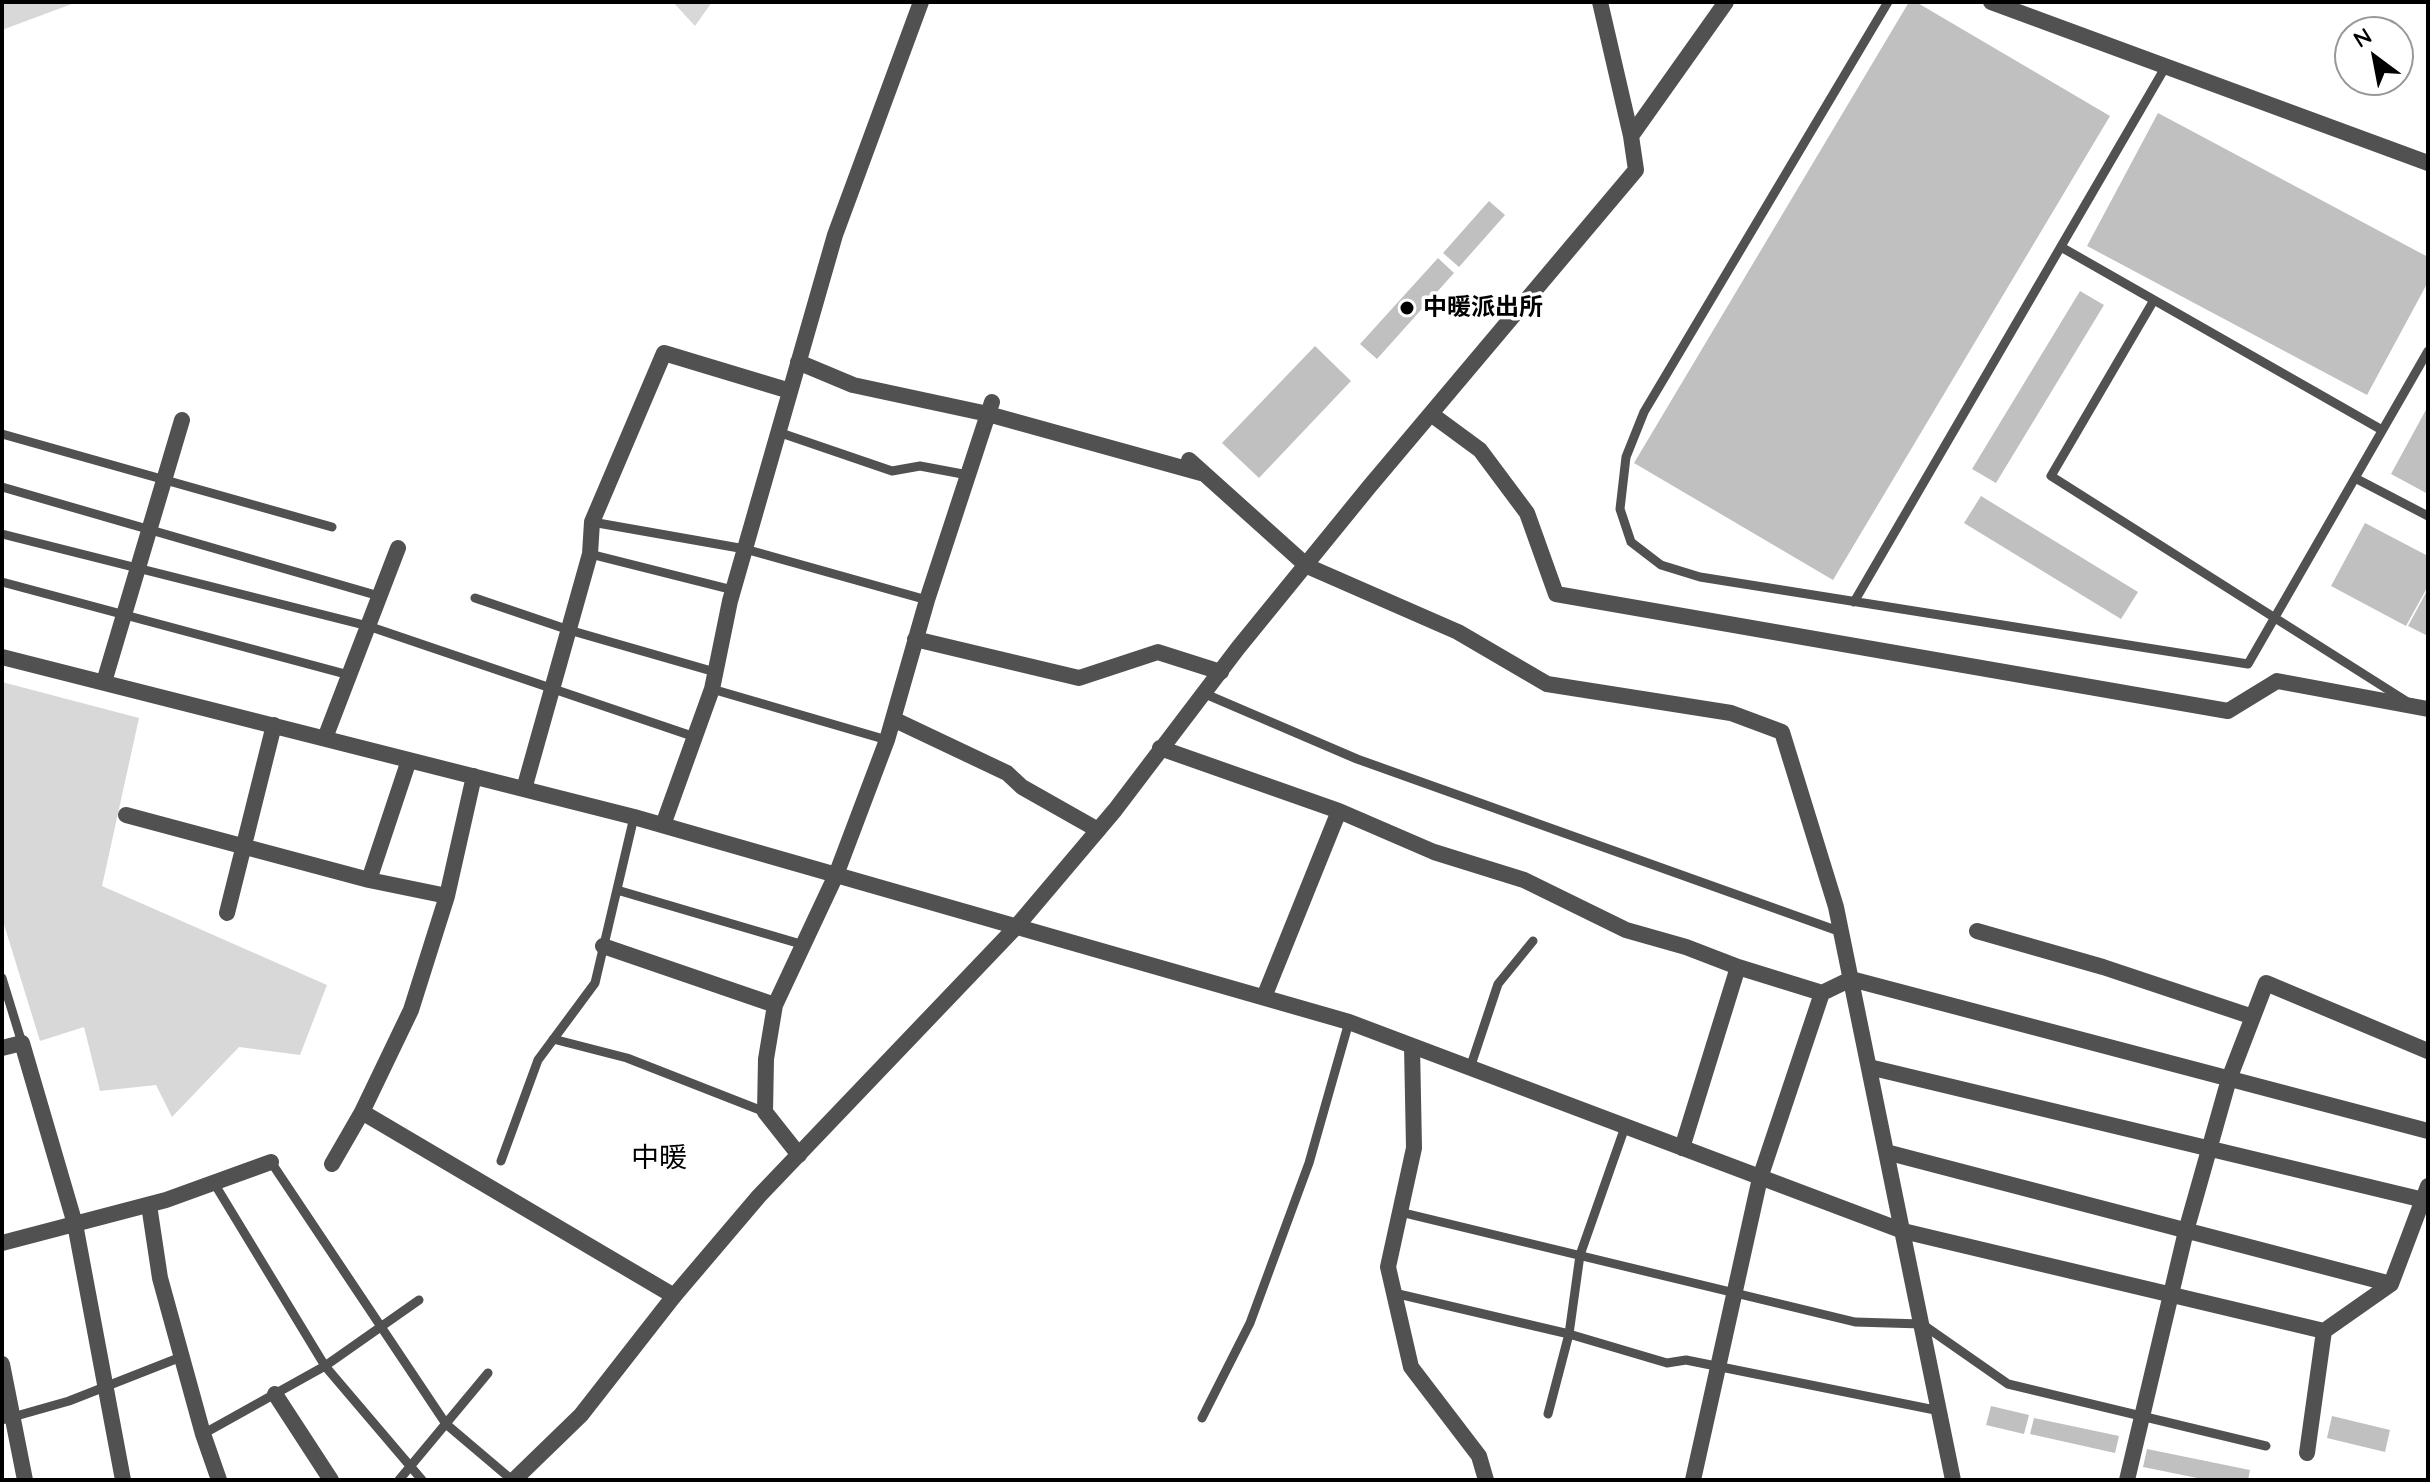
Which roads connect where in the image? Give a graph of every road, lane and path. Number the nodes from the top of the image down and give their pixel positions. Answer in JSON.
{"nodes":[{"id":1,"x":921,"y":2,"type":"edge"},
{"id":2,"x":1600,"y":2,"type":"edge"},
{"id":3,"x":1726,"y":2,"type":"edge"},
{"id":4,"x":1888,"y":2,"type":"edge"},
{"id":5,"x":1991,"y":2,"type":"edge"},
{"id":6,"x":2166,"y":66,"type":"junction"},
{"id":7,"x":1631,"y":136,"type":"junction"},
{"id":8,"x":2428,"y":163,"type":"edge"},
{"id":9,"x":2061,"y":247,"type":"junction"},
{"id":10,"x":2154,"y":300,"type":"junction"},
{"id":11,"x":2428,"y":351,"type":"edge"},
{"id":12,"x":798,"y":362,"type":"junction"},
{"id":13,"x":790,"y":391,"type":"junction"},
{"id":14,"x":990,"y":408,"type":"junction"},
{"id":15,"x":1431,"y":414,"type":"junction"},
{"id":16,"x":182,"y":420,"type":"dead end"},
{"id":17,"x":2382,"y":430,"type":"junction"},
{"id":18,"x":778,"y":432,"type":"junction"},
{"id":19,"x":2,"y":434,"type":"edge"},
{"id":20,"x":1189,"y":460,"type":"dead end"},
{"id":21,"x":1204,"y":474,"type":"junction"},
{"id":22,"x":968,"y":475,"type":"junction"},
{"id":23,"x":2355,"y":478,"type":"junction"},
{"id":24,"x":164,"y":481,"type":"junction"},
{"id":25,"x":2,"y":487,"type":"edge"},
{"id":26,"x":2428,"y":516,"type":"edge"},
{"id":27,"x":592,"y":522,"type":"junction"},
{"id":28,"x":332,"y":527,"type":"dead end"},
{"id":29,"x":150,"y":529,"type":"junction"},
{"id":30,"x":2,"y":534,"type":"edge"},
{"id":31,"x":398,"y":548,"type":"dead end"},
{"id":32,"x":745,"y":549,"type":"junction"},
{"id":33,"x":590,"y":554,"type":"junction"},
{"id":34,"x":1307,"y":566,"type":"junction"},
{"id":35,"x":138,"y":568,"type":"junction"},
{"id":36,"x":2,"y":582,"type":"edge"},
{"id":37,"x":733,"y":590,"type":"junction"},
{"id":38,"x":379,"y":596,"type":"junction"},
{"id":39,"x":475,"y":598,"type":"dead end"},
{"id":40,"x":927,"y":600,"type":"junction"},
{"id":41,"x":1854,"y":602,"type":"junction"},
{"id":42,"x":124,"y":615,"type":"junction"},
{"id":43,"x":2275,"y":616,"type":"junction"},
{"id":44,"x":368,"y":626,"type":"junction"},
{"id":45,"x":569,"y":630,"type":"junction"},
{"id":46,"x":915,"y":639,"type":"junction"},
{"id":47,"x":2,"y":657,"type":"edge"},
{"id":48,"x":1221,"y":672,"type":"junction"},
{"id":49,"x":349,"y":675,"type":"junction"},
{"id":50,"x":714,"y":681,"type":"junction"},
{"id":51,"x":104,"y":682,"type":"junction"},
{"id":52,"x":552,"y":689,"type":"junction"},
{"id":53,"x":1203,"y":693,"type":"junction"},
{"id":54,"x":2421,"y":707,"type":"edge"},
{"id":55,"x":893,"y":719,"type":"junction"},
{"id":56,"x":274,"y":725,"type":"junction"},
{"id":57,"x":695,"y":737,"type":"junction"},
{"id":58,"x":325,"y":738,"type":"junction"},
{"id":59,"x":887,"y":740,"type":"junction"},
{"id":60,"x":1160,"y":748,"type":"junction"},
{"id":61,"x":409,"y":760,"type":"junction"},
{"id":62,"x":474,"y":776,"type":"junction"},
{"id":63,"x":524,"y":789,"type":"junction"},
{"id":64,"x":1339,"y":811,"type":"junction"},
{"id":65,"x":126,"y":815,"type":"dead end"},
{"id":66,"x":634,"y":817,"type":"junction"},
{"id":67,"x":663,"y":825,"type":"junction"},
{"id":68,"x":1098,"y":830,"type":"junction"},
{"id":69,"x":243,"y":846,"type":"junction"},
{"id":70,"x":836,"y":875,"type":"junction"},
{"id":71,"x":369,"y":880,"type":"junction"},
{"id":72,"x":617,"y":890,"type":"junction"},
{"id":73,"x":447,"y":896,"type":"junction"},
{"id":74,"x":227,"y":913,"type":"dead end"},
{"id":75,"x":1016,"y":927,"type":"junction"},
{"id":76,"x":1977,"y":931,"type":"dead end"},
{"id":77,"x":1841,"y":932,"type":"junction"},
{"id":78,"x":1533,"y":941,"type":"dead end"},
{"id":79,"x":804,"y":945,"type":"junction"},
{"id":80,"x":603,"y":946,"type":"junction"},
{"id":81,"x":1738,"y":967,"type":"junction"},
{"id":82,"x":2,"y":978,"type":"edge"},
{"id":83,"x":1851,"y":979,"type":"junction"},
{"id":84,"x":1822,"y":993,"type":"junction"},
{"id":85,"x":1264,"y":997,"type":"junction"},
{"id":86,"x":775,"y":1005,"type":"junction"},
{"id":87,"x":2253,"y":1017,"type":"junction"},
{"id":88,"x":1349,"y":1022,"type":"junction"},
{"id":89,"x":553,"y":1039,"type":"junction"},
{"id":90,"x":22,"y":1043,"type":"junction"},
{"id":91,"x":1412,"y":1046,"type":"junction"},
{"id":92,"x":2,"y":1048,"type":"edge"},
{"id":93,"x":2428,"y":1051,"type":"edge"},
{"id":94,"x":1869,"y":1067,"type":"junction"},
{"id":95,"x":1470,"y":1068,"type":"junction"},
{"id":96,"x":2229,"y":1079,"type":"junction"},
{"id":97,"x":362,"y":1112,"type":"junction"},
{"id":98,"x":765,"y":1112,"type":"junction"},
{"id":99,"x":1625,"y":1127,"type":"junction"},
{"id":100,"x":2428,"y":1131,"type":"edge"},
{"id":101,"x":1682,"y":1148,"type":"junction"},
{"id":102,"x":2209,"y":1149,"type":"junction"},
{"id":103,"x":1886,"y":1152,"type":"junction"},
{"id":104,"x":799,"y":1155,"type":"junction"},
{"id":105,"x":501,"y":1161,"type":"dead end"},
{"id":106,"x":271,"y":1162,"type":"joint"},
{"id":107,"x":332,"y":1164,"type":"dead end"},
{"id":108,"x":1760,"y":1178,"type":"junction"},
{"id":109,"x":214,"y":1183,"type":"junction"},
{"id":110,"x":2426,"y":1196,"type":"edge"},
{"id":111,"x":149,"y":1205,"type":"junction"},
{"id":112,"x":1400,"y":1212,"type":"junction"},
{"id":113,"x":75,"y":1224,"type":"junction"},
{"id":114,"x":1903,"y":1231,"type":"junction"},
{"id":115,"x":2186,"y":1231,"type":"junction"},
{"id":116,"x":2,"y":1243,"type":"edge"},
{"id":117,"x":1580,"y":1255,"type":"junction"},
{"id":118,"x":2391,"y":1284,"type":"junction"},
{"id":119,"x":1394,"y":1293,"type":"junction"},
{"id":120,"x":1734,"y":1293,"type":"junction"},
{"id":121,"x":2172,"y":1295,"type":"junction"},
{"id":122,"x":674,"y":1296,"type":"junction"},
{"id":123,"x":419,"y":1300,"type":"dead end"},
{"id":124,"x":1922,"y":1324,"type":"junction"},
{"id":125,"x":381,"y":1327,"type":"junction"},
{"id":126,"x":2324,"y":1331,"type":"junction"},
{"id":127,"x":1569,"y":1334,"type":"junction"},
{"id":128,"x":181,"y":1357,"type":"junction"},
{"id":129,"x":2,"y":1364,"type":"edge"},
{"id":130,"x":325,"y":1366,"type":"junction"},
{"id":131,"x":1718,"y":1368,"type":"junction"},
{"id":132,"x":488,"y":1373,"type":"dead end"},
{"id":133,"x":105,"y":1386,"type":"junction"},
{"id":134,"x":275,"y":1394,"type":"junction"},
{"id":135,"x":1940,"y":1411,"type":"junction"},
{"id":136,"x":1548,"y":1414,"type":"dead end"},
{"id":137,"x":7,"y":1418,"type":"edge"},
{"id":138,"x":1202,"y":1418,"type":"dead end"},
{"id":139,"x":446,"y":1424,"type":"junction"},
{"id":140,"x":203,"y":1434,"type":"junction"},
{"id":141,"x":2266,"y":1446,"type":"dead end"},
{"id":142,"x":2307,"y":1453,"type":"dead end"},
{"id":143,"x":409,"y":1468,"type":"junction"},
{"id":144,"x":25,"y":1480,"type":"edge"},
{"id":145,"x":123,"y":1480,"type":"edge"},
{"id":146,"x":219,"y":1480,"type":"edge"},
{"id":147,"x":331,"y":1480,"type":"edge"},
{"id":148,"x":399,"y":1480,"type":"edge"},
{"id":149,"x":422,"y":1480,"type":"edge"},
{"id":150,"x":513,"y":1480,"type":"edge"},
{"id":151,"x":1486,"y":1480,"type":"edge"},
{"id":152,"x":1693,"y":1480,"type":"edge"},
{"id":153,"x":1953,"y":1480,"type":"edge"},
{"id":154,"x":2127,"y":1480,"type":"edge"}],
"edges":[{"from":1,"to":12,"type":"street"},
{"from":2,"to":7,"type":"street"},
{"from":3,"to":7,"type":"street"},
{"from":4,"to":41,"type":"lane"},
{"from":5,"to":6,"type":"street"},
{"from":6,"to":8,"type":"street"},
{"from":6,"to":9,"type":"lane"},
{"from":7,"to":15,"type":"street"},
{"from":9,"to":10,"type":"lane"},
{"from":9,"to":41,"type":"lane"},
{"from":10,"to":17,"type":"lane"},
{"from":10,"to":43,"type":"lane"},
{"from":11,"to":17,"type":"lane"},
{"from":12,"to":13,"type":"street"},
{"from":12,"to":14,"type":"street"},
{"from":13,"to":18,"type":"street"},
{"from":13,"to":27,"type":"street"},
{"from":14,"to":21,"type":"street"},
{"from":14,"to":22,"type":"street"},
{"from":15,"to":34,"type":"street"},
{"from":15,"to":54,"type":"street"},
{"from":16,"to":24,"type":"street"},
{"from":17,"to":23,"type":"lane"},
{"from":18,"to":22,"type":"lane"},
{"from":18,"to":32,"type":"street"},
{"from":19,"to":24,"type":"lane"},
{"from":20,"to":21,"type":"street"},
{"from":21,"to":34,"type":"street"},
{"from":22,"to":40,"type":"street"},
{"from":23,"to":26,"type":"lane"},
{"from":23,"to":43,"type":"lane"},
{"from":24,"to":28,"type":"lane"},
{"from":24,"to":29,"type":"street"},
{"from":25,"to":29,"type":"lane"},
{"from":27,"to":32,"type":"lane"},
{"from":27,"to":33,"type":"street"},
{"from":29,"to":35,"type":"street"},
{"from":29,"to":38,"type":"lane"},
{"from":30,"to":35,"type":"lane"},
{"from":31,"to":38,"type":"street"},
{"from":32,"to":37,"type":"street"},
{"from":32,"to":40,"type":"lane"},
{"from":33,"to":37,"type":"lane"},
{"from":33,"to":45,"type":"street"},
{"from":34,"to":48,"type":"street"},
{"from":34,"to":77,"type":"street"},
{"from":35,"to":42,"type":"street"},
{"from":35,"to":44,"type":"lane"},
{"from":36,"to":42,"type":"lane"},
{"from":37,"to":50,"type":"street"},
{"from":38,"to":44,"type":"street"},
{"from":39,"to":45,"type":"lane"},
{"from":40,"to":46,"type":"street"},
{"from":41,"to":43,"type":"lane"},
{"from":42,"to":49,"type":"lane"},
{"from":42,"to":51,"type":"street"},
{"from":43,"to":54,"type":"lane"},
{"from":44,"to":49,"type":"street"},
{"from":44,"to":52,"type":"lane"},
{"from":45,"to":50,"type":"lane"},
{"from":45,"to":52,"type":"street"},
{"from":46,"to":48,"type":"street"},
{"from":46,"to":55,"type":"street"},
{"from":47,"to":51,"type":"street"},
{"from":48,"to":53,"type":"street"},
{"from":49,"to":58,"type":"street"},
{"from":50,"to":57,"type":"street"},
{"from":50,"to":59,"type":"lane"},
{"from":51,"to":56,"type":"street"},
{"from":52,"to":57,"type":"lane"},
{"from":52,"to":63,"type":"street"},
{"from":53,"to":60,"type":"street"},
{"from":53,"to":77,"type":"lane"},
{"from":55,"to":59,"type":"street"},
{"from":55,"to":68,"type":"street"},
{"from":56,"to":58,"type":"street"},
{"from":56,"to":69,"type":"street"},
{"from":57,"to":67,"type":"street"},
{"from":58,"to":61,"type":"street"},
{"from":59,"to":70,"type":"street"},
{"from":60,"to":64,"type":"street"},
{"from":60,"to":68,"type":"street"},
{"from":61,"to":62,"type":"street"},
{"from":61,"to":71,"type":"street"},
{"from":62,"to":63,"type":"street"},
{"from":62,"to":73,"type":"street"},
{"from":63,"to":66,"type":"street"},
{"from":64,"to":81,"type":"street"},
{"from":64,"to":85,"type":"street"},
{"from":65,"to":69,"type":"street"},
{"from":66,"to":67,"type":"street"},
{"from":66,"to":72,"type":"lane"},
{"from":67,"to":70,"type":"street"},
{"from":68,"to":75,"type":"street"},
{"from":69,"to":71,"type":"street"},
{"from":69,"to":74,"type":"street"},
{"from":70,"to":75,"type":"street"},
{"from":70,"to":79,"type":"street"},
{"from":71,"to":73,"type":"street"},
{"from":72,"to":79,"type":"lane"},
{"from":72,"to":80,"type":"lane"},
{"from":73,"to":97,"type":"street"},
{"from":75,"to":85,"type":"street"},
{"from":75,"to":104,"type":"street"},
{"from":76,"to":87,"type":"street"},
{"from":77,"to":83,"type":"street"},
{"from":78,"to":95,"type":"lane"},
{"from":79,"to":86,"type":"street"},
{"from":80,"to":86,"type":"street"},
{"from":80,"to":89,"type":"lane"},
{"from":81,"to":84,"type":"street"},
{"from":81,"to":101,"type":"street"},
{"from":82,"to":90,"type":"lane"},
{"from":83,"to":84,"type":"street"},
{"from":83,"to":94,"type":"street"},
{"from":83,"to":96,"type":"street"},
{"from":84,"to":108,"type":"street"},
{"from":85,"to":88,"type":"street"},
{"from":86,"to":98,"type":"street"},
{"from":87,"to":93,"type":"street"},
{"from":87,"to":96,"type":"street"},
{"from":88,"to":91,"type":"street"},
{"from":88,"to":138,"type":"lane"},
{"from":89,"to":98,"type":"lane"},
{"from":89,"to":105,"type":"lane"},
{"from":90,"to":92,"type":"street"},
{"from":90,"to":113,"type":"street"},
{"from":91,"to":95,"type":"street"},
{"from":91,"to":112,"type":"street"},
{"from":94,"to":102,"type":"street"},
{"from":94,"to":103,"type":"street"},
{"from":95,"to":99,"type":"street"},
{"from":96,"to":100,"type":"street"},
{"from":96,"to":102,"type":"street"},
{"from":97,"to":107,"type":"street"},
{"from":97,"to":122,"type":"street"},
{"from":98,"to":104,"type":"street"},
{"from":99,"to":101,"type":"street"},
{"from":99,"to":117,"type":"lane"},
{"from":101,"to":108,"type":"street"},
{"from":102,"to":110,"type":"street"},
{"from":102,"to":115,"type":"street"},
{"from":103,"to":114,"type":"street"},
{"from":103,"to":115,"type":"street"},
{"from":104,"to":122,"type":"street"},
{"from":106,"to":109,"type":"street"},
{"from":106,"to":125,"type":"lane"},
{"from":108,"to":114,"type":"street"},
{"from":108,"to":120,"type":"street"},
{"from":109,"to":111,"type":"street"},
{"from":109,"to":130,"type":"lane"},
{"from":110,"to":118,"type":"street"},
{"from":111,"to":113,"type":"street"},
{"from":111,"to":128,"type":"street"},
{"from":112,"to":117,"type":"lane"},
{"from":112,"to":119,"type":"street"},
{"from":113,"to":116,"type":"street"},
{"from":113,"to":133,"type":"street"},
{"from":114,"to":121,"type":"street"},
{"from":114,"to":124,"type":"street"},
{"from":115,"to":118,"type":"street"},
{"from":115,"to":121,"type":"street"},
{"from":117,"to":120,"type":"lane"},
{"from":117,"to":127,"type":"lane"},
{"from":118,"to":126,"type":"street"},
{"from":119,"to":127,"type":"lane"},
{"from":119,"to":151,"type":"street"},
{"from":120,"to":124,"type":"lane"},
{"from":120,"to":131,"type":"street"},
{"from":121,"to":126,"type":"street"},
{"from":121,"to":154,"type":"street"},
{"from":122,"to":150,"type":"street"},
{"from":123,"to":125,"type":"lane"},
{"from":124,"to":135,"type":"street"},
{"from":124,"to":141,"type":"lane"},
{"from":125,"to":130,"type":"lane"},
{"from":125,"to":139,"type":"lane"},
{"from":126,"to":142,"type":"street"},
{"from":127,"to":131,"type":"lane"},
{"from":127,"to":136,"type":"lane"},
{"from":128,"to":133,"type":"lane"},
{"from":128,"to":140,"type":"street"},
{"from":129,"to":137,"type":"street"},
{"from":130,"to":134,"type":"lane"},
{"from":130,"to":143,"type":"lane"},
{"from":131,"to":135,"type":"lane"},
{"from":131,"to":152,"type":"street"},
{"from":132,"to":139,"type":"lane"},
{"from":133,"to":137,"type":"lane"},
{"from":133,"to":145,"type":"street"},
{"from":134,"to":140,"type":"lane"},
{"from":134,"to":147,"type":"street"},
{"from":135,"to":153,"type":"street"},
{"from":137,"to":144,"type":"street"},
{"from":139,"to":143,"type":"lane"},
{"from":139,"to":150,"type":"lane"},
{"from":140,"to":146,"type":"street"},
{"from":143,"to":148,"type":"lane"},
{"from":143,"to":149,"type":"lane"}]}
